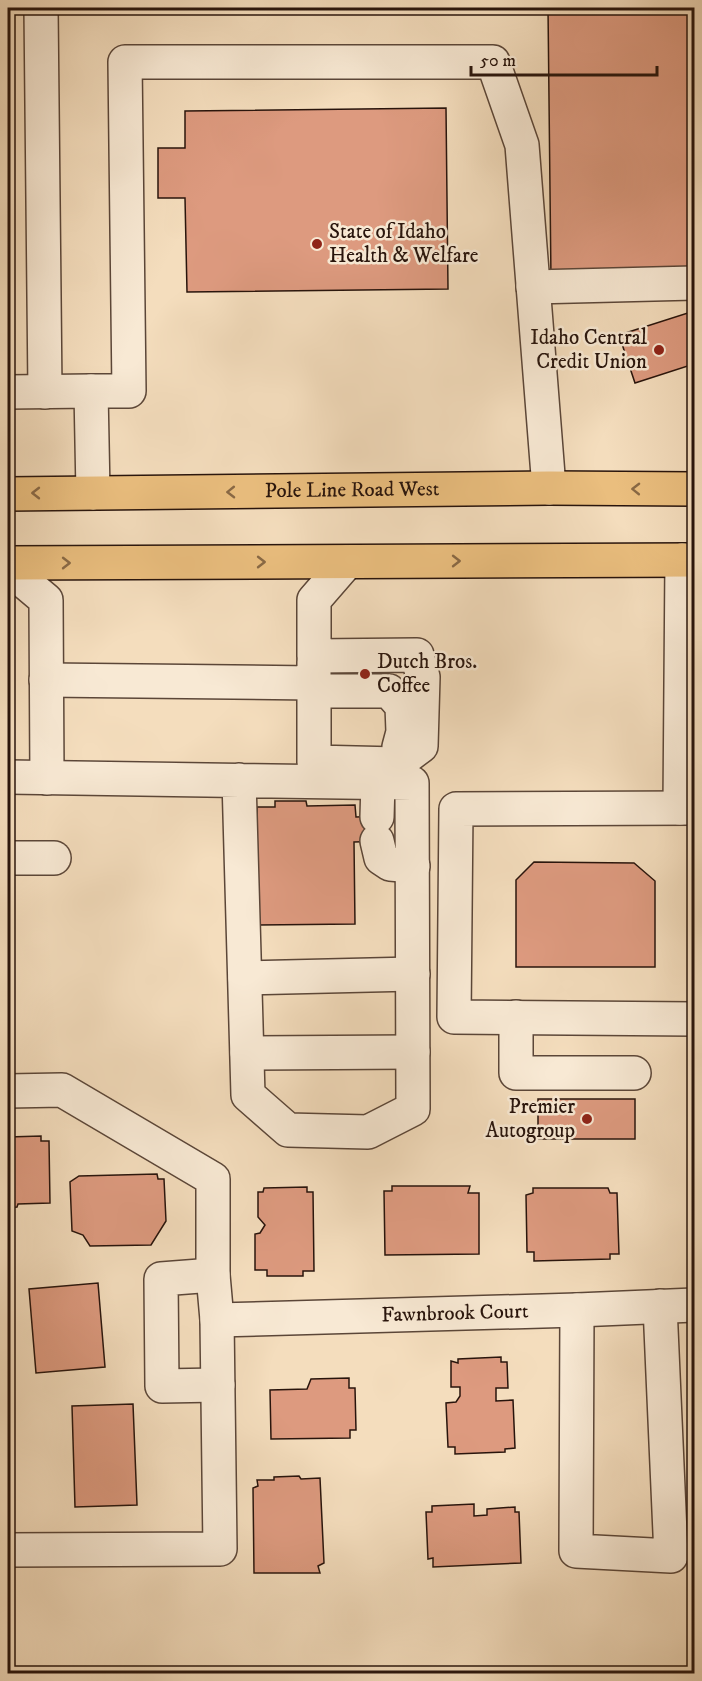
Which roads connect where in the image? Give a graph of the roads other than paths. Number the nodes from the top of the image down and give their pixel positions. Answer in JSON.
{"nodes":[{"id":1,"x":41,"y":8,"type":"edge"},
{"id":2,"x":694,"y":283,"type":"edge"},
{"id":3,"x":533,"y":286,"type":"junction"},
{"id":4,"x":91,"y":391,"type":"junction"},
{"id":5,"x":8,"y":392,"type":"edge"},
{"id":6,"x":45,"y":392,"type":"junction"},
{"id":7,"x":549,"y":488,"type":"junction"},
{"id":8,"x":694,"y":489,"type":"edge"},
{"id":9,"x":93,"y":493,"type":"junction"},
{"id":10,"x":8,"y":494,"type":"edge"},
{"id":11,"x":688,"y":560,"type":"edge"},
{"id":12,"x":347,"y":562,"type":"junction"},
{"id":13,"x":8,"y":563,"type":"edge"},
{"id":14,"x":8,"y":568,"type":"edge"},
{"id":15,"x":314,"y":676,"type":"junction"},
{"id":16,"x":46,"y":680,"type":"junction"},
{"id":17,"x":314,"y":765,"type":"junction"},
{"id":18,"x":8,"y":777,"type":"edge"},
{"id":19,"x":46,"y":778,"type":"junction"},
{"id":20,"x":239,"y":780,"type":"junction"},
{"id":21,"x":378,"y":783,"type":"junction"},
{"id":22,"x":687,"y":808,"type":"edge"},
{"id":23,"x":8,"y":858,"type":"edge"},
{"id":24,"x":54,"y":858,"type":"dead end"},
{"id":25,"x":413,"y":866,"type":"junction"},
{"id":26,"x":413,"y":974,"type":"junction"},
{"id":27,"x":245,"y":978,"type":"junction"},
{"id":28,"x":516,"y":1017,"type":"junction"},
{"id":29,"x":694,"y":1019,"type":"edge"},
{"id":30,"x":413,"y":1052,"type":"junction"},
{"id":31,"x":247,"y":1053,"type":"junction"},
{"id":32,"x":634,"y":1073,"type":"dead end"},
{"id":33,"x":8,"y":1091,"type":"edge"},
{"id":34,"x":213,"y":1275,"type":"junction"},
{"id":35,"x":694,"y":1305,"type":"edge"},
{"id":36,"x":660,"y":1306,"type":"junction"},
{"id":37,"x":577,"y":1310,"type":"junction"},
{"id":38,"x":217,"y":1320,"type":"junction"},
{"id":39,"x":218,"y":1385,"type":"junction"},
{"id":40,"x":8,"y":1550,"type":"edge"}],
"edges":[{"from":1,"to":6,"type":"street"},
{"from":2,"to":3,"type":"street"},
{"from":3,"to":4,"type":"street"},
{"from":3,"to":7,"type":"street"},
{"from":4,"to":6,"type":"street"},
{"from":4,"to":9,"type":"street"},
{"from":5,"to":6,"type":"street"},
{"from":8,"to":7,"type":"highway","name":"Pole Line Road West","one_way":true},
{"from":7,"to":9,"type":"highway","name":"Pole Line Road West","one_way":true},
{"from":9,"to":10,"type":"highway","name":"Pole Line Road West","one_way":true},
{"from":12,"to":11,"type":"highway","one_way":true},
{"from":11,"to":22,"type":"street"},
{"from":13,"to":12,"type":"highway","one_way":true},
{"from":12,"to":15,"type":"street"},
{"from":14,"to":16,"type":"street"},
{"from":15,"to":16,"type":"street"},
{"from":15,"to":17,"type":"street"},
{"from":15,"to":17,"type":"street"},
{"from":15,"to":17,"type":"street"},
{"from":16,"to":19,"type":"street"},
{"from":17,"to":20,"type":"street"},
{"from":17,"to":21,"type":"street"},
{"from":18,"to":19,"type":"street"},
{"from":19,"to":20,"type":"street"},
{"from":20,"to":27,"type":"street"},
{"from":21,"to":25,"type":"street"},
{"from":21,"to":25,"type":"street"},
{"from":22,"to":28,"type":"street"},
{"from":23,"to":24,"type":"street"},
{"from":25,"to":26,"type":"street"},
{"from":26,"to":27,"type":"street"},
{"from":26,"to":30,"type":"street"},
{"from":27,"to":31,"type":"street"},
{"from":28,"to":29,"type":"street"},
{"from":28,"to":32,"type":"street"},
{"from":30,"to":31,"type":"street"},
{"from":30,"to":31,"type":"street"},
{"from":33,"to":34,"type":"street"},
{"from":34,"to":38,"type":"street"},
{"from":34,"to":39,"type":"street"},
{"from":35,"to":36,"type":"street","name":"Fawnbrook Court"},
{"from":36,"to":37,"type":"street","name":"Fawnbrook Court"},
{"from":36,"to":37,"type":"street"},
{"from":37,"to":38,"type":"street","name":"Fawnbrook Court"},
{"from":38,"to":39,"type":"street"},
{"from":39,"to":40,"type":"street"}]}
